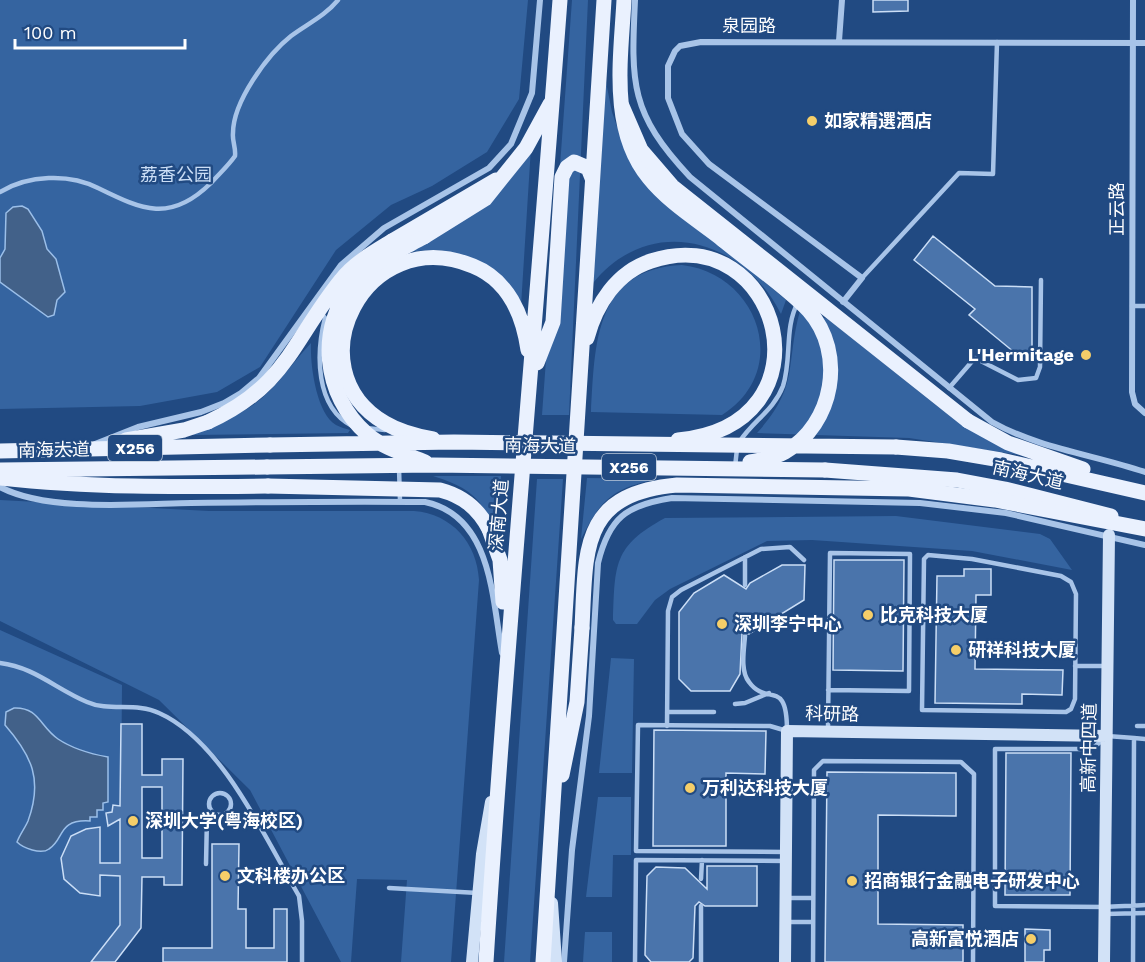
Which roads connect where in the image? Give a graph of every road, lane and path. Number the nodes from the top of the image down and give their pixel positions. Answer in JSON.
{"nodes":[{"id":1,"x":338,"y":0,"type":"edge"},
{"id":2,"x":540,"y":0,"type":"edge"},
{"id":3,"x":560,"y":0,"type":"edge"},
{"id":4,"x":604,"y":0,"type":"edge"},
{"id":5,"x":624,"y":0,"type":"edge"},
{"id":6,"x":635,"y":0,"type":"edge"},
{"id":7,"x":842,"y":0,"type":"edge"},
{"id":8,"x":1133,"y":0,"type":"edge"},
{"id":9,"x":839,"y":41,"type":"junction"},
{"id":10,"x":998,"y":42,"type":"junction"},
{"id":11,"x":1132,"y":43,"type":"junction"},
{"id":12,"x":1145,"y":43,"type":"edge"},
{"id":13,"x":552,"y":99,"type":"junction"},
{"id":14,"x":622,"y":106,"type":"junction"},
{"id":15,"x":507,"y":173,"type":"junction"},
{"id":16,"x":592,"y":178,"type":"junction"},
{"id":17,"x":0,"y":192,"type":"edge"},
{"id":18,"x":812,"y":276,"type":"junction"},
{"id":19,"x":862,"y":278,"type":"junction"},
{"id":20,"x":1041,"y":280,"type":"dead end"},
{"id":21,"x":843,"y":302,"type":"junction"},
{"id":22,"x":313,"y":303,"type":"junction"},
{"id":23,"x":1132,"y":306,"type":"junction"},
{"id":24,"x":1145,"y":306,"type":"edge"},
{"id":25,"x":581,"y":361,"type":"junction"},
{"id":26,"x":531,"y":377,"type":"junction"},
{"id":27,"x":949,"y":388,"type":"junction"},
{"id":28,"x":1145,"y":413,"type":"edge"},
{"id":29,"x":454,"y":442,"type":"junction"},
{"id":30,"x":641,"y":443,"type":"junction"},
{"id":31,"x":92,"y":445,"type":"junction"},
{"id":32,"x":58,"y":449,"type":"junction"},
{"id":33,"x":0,"y":451,"type":"edge"},
{"id":34,"x":433,"y":465,"type":"junction"},
{"id":35,"x":723,"y":468,"type":"junction"},
{"id":36,"x":0,"y":470,"type":"edge"},
{"id":37,"x":1145,"y":472,"type":"edge"},
{"id":38,"x":0,"y":478,"type":"edge"},
{"id":39,"x":0,"y":487,"type":"edge"},
{"id":40,"x":1139,"y":490,"type":"edge"},
{"id":41,"x":734,"y":498,"type":"junction"},
{"id":42,"x":400,"y":501,"type":"junction"},
{"id":43,"x":1145,"y":528,"type":"edge"},
{"id":44,"x":1108,"y":535,"type":"junction"},
{"id":45,"x":1145,"y":545,"type":"edge"},
{"id":46,"x":745,"y":557,"type":"junction"},
{"id":47,"x":804,"y":560,"type":"dead end"},
{"id":48,"x":745,"y":585,"type":"dead end"},
{"id":49,"x":745,"y":636,"type":"dead end"},
{"id":50,"x":0,"y":663,"type":"edge"},
{"id":51,"x":1075,"y":666,"type":"junction"},
{"id":52,"x":1107,"y":666,"type":"junction"},
{"id":53,"x":505,"y":668,"type":"junction"},
{"id":54,"x":828,"y":690,"type":"junction"},
{"id":55,"x":770,"y":693,"type":"junction"},
{"id":56,"x":735,"y":704,"type":"dead end"},
{"id":57,"x":667,"y":712,"type":"junction"},
{"id":58,"x":714,"y":712,"type":"dead end"},
{"id":59,"x":667,"y":726,"type":"junction"},
{"id":60,"x":1137,"y":726,"type":"dead end"},
{"id":61,"x":1145,"y":726,"type":"edge"},
{"id":62,"x":787,"y":731,"type":"junction"},
{"id":63,"x":828,"y":732,"type":"junction"},
{"id":64,"x":1107,"y":736,"type":"junction"},
{"id":65,"x":1134,"y":738,"type":"junction"},
{"id":66,"x":1145,"y":739,"type":"edge"},
{"id":67,"x":498,"y":760,"type":"junction"},
{"id":68,"x":239,"y":794,"type":"junction"},
{"id":69,"x":230,"y":799,"type":"junction"},
{"id":70,"x":211,"y":810,"type":"junction"},
{"id":71,"x":551,"y":825,"type":"junction"},
{"id":72,"x":786,"y":856,"type":"junction"},
{"id":73,"x":549,"y":857,"type":"junction"},
{"id":74,"x":702,"y":860,"type":"junction"},
{"id":75,"x":206,"y":864,"type":"dead end"},
{"id":76,"x":701,"y":879,"type":"dead end"},
{"id":77,"x":389,"y":888,"type":"dead end"},
{"id":78,"x":478,"y":894,"type":"junction"},
{"id":79,"x":786,"y":898,"type":"junction"},
{"id":80,"x":813,"y":898,"type":"junction"},
{"id":81,"x":1145,"y":905,"type":"edge"},
{"id":82,"x":701,"y":906,"type":"dead end"},
{"id":83,"x":1133,"y":906,"type":"junction"},
{"id":84,"x":1105,"y":910,"type":"junction"},
{"id":85,"x":1145,"y":913,"type":"edge"},
{"id":86,"x":1133,"y":914,"type":"junction"},
{"id":87,"x":785,"y":922,"type":"junction"},
{"id":88,"x":813,"y":922,"type":"junction"},
{"id":89,"x":302,"y":962,"type":"edge"},
{"id":90,"x":472,"y":962,"type":"edge"},
{"id":91,"x":486,"y":962,"type":"edge"},
{"id":92,"x":543,"y":962,"type":"edge"},
{"id":93,"x":556,"y":962,"type":"edge"},
{"id":94,"x":564,"y":962,"type":"edge"},
{"id":95,"x":635,"y":962,"type":"edge"},
{"id":96,"x":701,"y":962,"type":"edge"},
{"id":97,"x":785,"y":962,"type":"edge"},
{"id":98,"x":813,"y":962,"type":"edge"},
{"id":99,"x":973,"y":962,"type":"edge"},
{"id":100,"x":1104,"y":962,"type":"edge"},
{"id":101,"x":1133,"y":962,"type":"edge"}],
"edges":[{"from":1,"to":17,"type":"lane"},
{"from":2,"to":22,"type":"street"},
{"from":3,"to":13,"type":"main road","name":"深南大道"},
{"from":4,"to":16,"type":"main road"},
{"from":5,"to":14,"type":"main road"},
{"from":6,"to":18,"type":"street"},
{"from":7,"to":9,"type":"street"},
{"from":8,"to":11,"type":"street","name":"正云路"},
{"from":9,"to":10,"type":"street","name":"泉园路"},
{"from":9,"to":19,"type":"street","name":"泉园路"},
{"from":10,"to":11,"type":"street","name":"泉园路"},
{"from":10,"to":19,"type":"lane"},
{"from":11,"to":12,"type":"street","name":"泉园路"},
{"from":11,"to":23,"type":"street","name":"正云路"},
{"from":13,"to":15,"type":"main road"},
{"from":13,"to":26,"type":"main road","name":"深南大道"},
{"from":14,"to":35,"type":"main road","bridge":true},
{"from":14,"to":40,"type":"main road","bridge":true},
{"from":15,"to":31,"type":"main road","bridge":true},
{"from":15,"to":34,"type":"main road","bridge":true},
{"from":16,"to":25,"type":"main road"},
{"from":16,"to":26,"type":"main road"},
{"from":18,"to":21,"type":"street"},
{"from":18,"to":41,"type":"lane"},
{"from":19,"to":21,"type":"street"},
{"from":20,"to":27,"type":"lane"},
{"from":21,"to":27,"type":"street"},
{"from":22,"to":31,"type":"street"},
{"from":22,"to":42,"type":"lane"},
{"from":23,"to":24,"type":"lane"},
{"from":23,"to":28,"type":"street","name":"正云路"},
{"from":25,"to":30,"type":"main road","bridge":true},
{"from":25,"to":71,"type":"main road"},
{"from":26,"to":29,"type":"main road","bridge":true},
{"from":26,"to":53,"type":"main road","name":"深南大道"},
{"from":27,"to":37,"type":"street"},
{"from":29,"to":30,"type":"main road","name":"南海大道","number":"X256","bridge":true},
{"from":29,"to":32,"type":"main road","name":"南海大道","number":"X256","bridge":true},
{"from":30,"to":40,"type":"main road","name":"南海大道","number":"X256","bridge":true},
{"from":31,"to":32,"type":"main road"},
{"from":32,"to":33,"type":"main road","name":"南海大道","number":"X256"},
{"from":34,"to":35,"type":"main road","name":"南海大道","number":"X256","bridge":true},
{"from":34,"to":36,"type":"main road","name":"南海大道","number":"X256","bridge":true},
{"from":35,"to":43,"type":"main road","name":"南海大道","number":"X256","bridge":true},
{"from":38,"to":53,"type":"main road","bridge":true},
{"from":39,"to":42,"type":"street"},
{"from":41,"to":44,"type":"street"},
{"from":41,"to":94,"type":"street"},
{"from":42,"to":53,"type":"street"},
{"from":43,"to":71,"type":"main road","bridge":true},
{"from":44,"to":45,"type":"street"},
{"from":44,"to":52,"type":"main road","name":"高新中四道"},
{"from":46,"to":47,"type":"lane"},
{"from":46,"to":48,"type":"lane"},
{"from":46,"to":57,"type":"lane"},
{"from":49,"to":55,"type":"lane"},
{"from":50,"to":68,"type":"lane"},
{"from":51,"to":51,"type":"lane"},
{"from":51,"to":52,"type":"lane"},
{"from":52,"to":64,"type":"main road","name":"高新中四道"},
{"from":53,"to":67,"type":"main road","name":"深南大道"},
{"from":54,"to":54,"type":"lane"},
{"from":54,"to":63,"type":"lane"},
{"from":55,"to":56,"type":"lane"},
{"from":55,"to":62,"type":"lane"},
{"from":57,"to":58,"type":"lane"},
{"from":57,"to":59,"type":"lane"},
{"from":59,"to":62,"type":"lane"},
{"from":59,"to":72,"type":"lane"},
{"from":60,"to":61,"type":"lane"},
{"from":62,"to":63,"type":"main road","name":"科研路"},
{"from":62,"to":72,"type":"main road","name":"科研路"},
{"from":63,"to":64,"type":"main road","name":"科研路"},
{"from":64,"to":65,"type":"lane"},
{"from":64,"to":84,"type":"main road","name":"高新中四道"},
{"from":64,"to":84,"type":"lane"},
{"from":65,"to":66,"type":"lane"},
{"from":65,"to":83,"type":"lane"},
{"from":67,"to":78,"type":"main road"},
{"from":67,"to":91,"type":"main road","name":"深南大道"},
{"from":68,"to":69,"type":"lane"},
{"from":68,"to":89,"type":"lane"},
{"from":69,"to":70,"type":"lane"},
{"from":69,"to":70,"type":"lane"},
{"from":70,"to":75,"type":"lane"},
{"from":71,"to":73,"type":"main road"},
{"from":72,"to":74,"type":"lane"},
{"from":72,"to":79,"type":"main road","name":"科研路"},
{"from":73,"to":92,"type":"main road"},
{"from":73,"to":93,"type":"main road"},
{"from":74,"to":76,"type":"lane"},
{"from":74,"to":95,"type":"lane"},
{"from":77,"to":78,"type":"lane"},
{"from":78,"to":90,"type":"main road"},
{"from":79,"to":80,"type":"lane"},
{"from":79,"to":87,"type":"main road","name":"科研路"},
{"from":80,"to":88,"type":"lane"},
{"from":80,"to":99,"type":"lane"},
{"from":81,"to":83,"type":"lane"},
{"from":82,"to":96,"type":"lane"},
{"from":83,"to":84,"type":"lane"},
{"from":83,"to":86,"type":"lane"},
{"from":84,"to":86,"type":"lane"},
{"from":84,"to":100,"type":"main road","name":"高新中四道"},
{"from":85,"to":86,"type":"lane"},
{"from":86,"to":101,"type":"lane"},
{"from":87,"to":88,"type":"lane"},
{"from":87,"to":97,"type":"main road","name":"科研路"},
{"from":88,"to":98,"type":"lane"}]}
